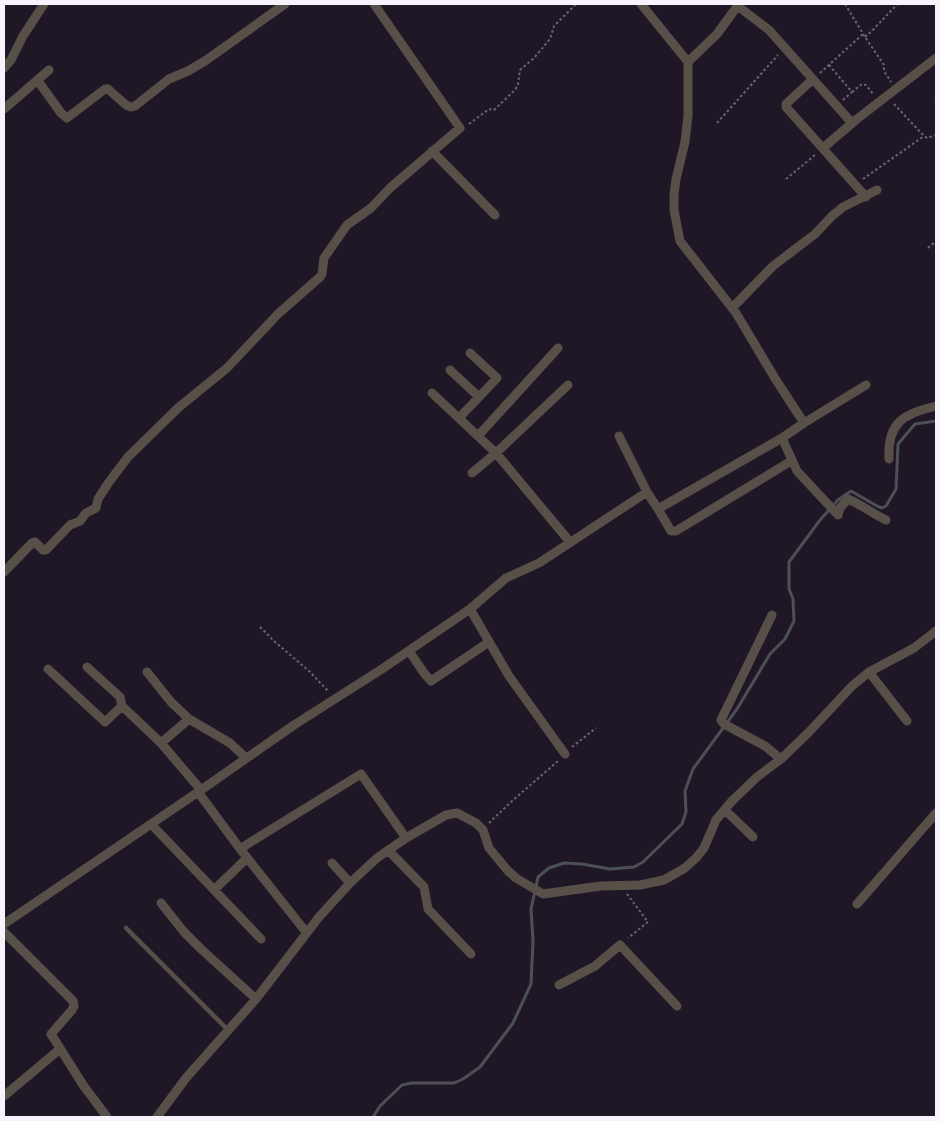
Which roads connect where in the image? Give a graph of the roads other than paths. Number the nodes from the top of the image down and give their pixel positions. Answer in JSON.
{"nodes":[{"id":1,"x":44,"y":4,"type":"edge"},
{"id":2,"x":285,"y":4,"type":"edge"},
{"id":3,"x":374,"y":4,"type":"edge"},
{"id":4,"x":645,"y":5,"type":"edge"},
{"id":5,"x":737,"y":6,"type":"edge"},
{"id":6,"x":936,"y":58,"type":"edge"},
{"id":7,"x":688,"y":62,"type":"junction"},
{"id":8,"x":4,"y":68,"type":"edge"},
{"id":9,"x":49,"y":70,"type":"dead end"},
{"id":10,"x":814,"y":79,"type":"junction"},
{"id":11,"x":38,"y":81,"type":"junction"},
{"id":12,"x":4,"y":108,"type":"edge"},
{"id":13,"x":852,"y":123,"type":"junction"},
{"id":14,"x":823,"y":148,"type":"junction"},
{"id":15,"x":432,"y":151,"type":"junction"},
{"id":16,"x":877,"y":190,"type":"dead end"},
{"id":17,"x":866,"y":197,"type":"junction"},
{"id":18,"x":495,"y":215,"type":"dead end"},
{"id":19,"x":732,"y":308,"type":"junction"},
{"id":20,"x":558,"y":348,"type":"dead end"},
{"id":21,"x":470,"y":353,"type":"dead end"},
{"id":22,"x":450,"y":370,"type":"dead end"},
{"id":23,"x":568,"y":385,"type":"dead end"},
{"id":24,"x":866,"y":386,"type":"dead end"},
{"id":25,"x":432,"y":392,"type":"dead end"},
{"id":26,"x":479,"y":397,"type":"junction"},
{"id":27,"x":936,"y":406,"type":"edge"},
{"id":28,"x":459,"y":418,"type":"junction"},
{"id":29,"x":804,"y":423,"type":"junction"},
{"id":30,"x":478,"y":436,"type":"junction"},
{"id":31,"x":620,"y":436,"type":"dead end"},
{"id":32,"x":782,"y":438,"type":"junction"},
{"id":33,"x":496,"y":454,"type":"junction"},
{"id":34,"x":889,"y":459,"type":"dead end"},
{"id":35,"x":791,"y":461,"type":"junction"},
{"id":36,"x":472,"y":473,"type":"dead end"},
{"id":37,"x":647,"y":492,"type":"junction"},
{"id":38,"x":658,"y":509,"type":"junction"},
{"id":39,"x":886,"y":520,"type":"dead end"},
{"id":40,"x":570,"y":542,"type":"junction"},
{"id":41,"x":4,"y":572,"type":"edge"},
{"id":42,"x":470,"y":609,"type":"junction"},
{"id":43,"x":772,"y":615,"type":"dead end"},
{"id":44,"x":936,"y":631,"type":"edge"},
{"id":45,"x":489,"y":642,"type":"junction"},
{"id":46,"x":409,"y":651,"type":"junction"},
{"id":47,"x":87,"y":667,"type":"dead end"},
{"id":48,"x":48,"y":669,"type":"dead end"},
{"id":49,"x":147,"y":672,"type":"dead end"},
{"id":50,"x":869,"y":672,"type":"junction"},
{"id":51,"x":122,"y":706,"type":"junction"},
{"id":52,"x":189,"y":719,"type":"junction"},
{"id":53,"x":907,"y":721,"type":"dead end"},
{"id":54,"x":161,"y":743,"type":"junction"},
{"id":55,"x":565,"y":754,"type":"road end"},
{"id":56,"x":246,"y":758,"type":"junction"},
{"id":57,"x":781,"y":759,"type":"junction"},
{"id":58,"x":200,"y":791,"type":"junction"},
{"id":59,"x":724,"y":810,"type":"junction"},
{"id":60,"x":936,"y":813,"type":"edge"},
{"id":61,"x":151,"y":824,"type":"junction"},
{"id":62,"x":753,"y":837,"type":"dead end"},
{"id":63,"x":406,"y":838,"type":"junction"},
{"id":64,"x":241,"y":850,"type":"junction"},
{"id":65,"x":388,"y":850,"type":"junction"},
{"id":66,"x":247,"y":858,"type":"junction"},
{"id":67,"x":332,"y":863,"type":"dead end"},
{"id":68,"x":350,"y":883,"type":"junction"},
{"id":69,"x":214,"y":890,"type":"junction"},
{"id":70,"x":161,"y":903,"type":"dead end"},
{"id":71,"x":857,"y":904,"type":"dead end"},
{"id":72,"x":4,"y":924,"type":"edge"},
{"id":73,"x":126,"y":928,"type":"dead end"},
{"id":74,"x":4,"y":932,"type":"edge"},
{"id":75,"x":306,"y":932,"type":"junction"},
{"id":76,"x":262,"y":939,"type":"dead end"},
{"id":77,"x":471,"y":954,"type":"dead end"},
{"id":78,"x":559,"y":985,"type":"dead end"},
{"id":79,"x":256,"y":999,"type":"junction"},
{"id":80,"x":676,"y":1006,"type":"dead end"},
{"id":81,"x":228,"y":1030,"type":"junction"},
{"id":82,"x":60,"y":1049,"type":"junction"},
{"id":83,"x":4,"y":1096,"type":"edge"},
{"id":84,"x":107,"y":1117,"type":"edge"},
{"id":85,"x":157,"y":1117,"type":"edge"}],
"edges":[{"from":1,"to":8,"type":"street"},
{"from":2,"to":11,"type":"street"},
{"from":3,"to":15,"type":"street"},
{"from":4,"to":7,"type":"street"},
{"from":5,"to":7,"type":"street"},
{"from":5,"to":10,"type":"street"},
{"from":6,"to":13,"type":"street"},
{"from":7,"to":19,"type":"street"},
{"from":9,"to":11,"type":"street"},
{"from":10,"to":13,"type":"street"},
{"from":10,"to":14,"type":"street"},
{"from":11,"to":12,"type":"street"},
{"from":13,"to":14,"type":"street"},
{"from":14,"to":17,"type":"street"},
{"from":15,"to":18,"type":"street"},
{"from":15,"to":41,"type":"street"},
{"from":16,"to":17,"type":"street"},
{"from":17,"to":19,"type":"street"},
{"from":19,"to":29,"type":"street"},
{"from":20,"to":30,"type":"street"},
{"from":21,"to":26,"type":"street"},
{"from":22,"to":26,"type":"street"},
{"from":23,"to":33,"type":"street"},
{"from":24,"to":29,"type":"street"},
{"from":25,"to":28,"type":"street"},
{"from":26,"to":28,"type":"street"},
{"from":27,"to":34,"type":"street"},
{"from":28,"to":30,"type":"street"},
{"from":29,"to":32,"type":"street"},
{"from":30,"to":33,"type":"street"},
{"from":31,"to":37,"type":"street"},
{"from":32,"to":35,"type":"street"},
{"from":32,"to":38,"type":"street"},
{"from":33,"to":36,"type":"street"},
{"from":33,"to":40,"type":"street"},
{"from":35,"to":38,"type":"street"},
{"from":35,"to":39,"type":"street"},
{"from":37,"to":38,"type":"street"},
{"from":37,"to":40,"type":"street"},
{"from":40,"to":42,"type":"street"},
{"from":42,"to":45,"type":"street"},
{"from":42,"to":46,"type":"street"},
{"from":43,"to":57,"type":"street"},
{"from":44,"to":50,"type":"street"},
{"from":45,"to":46,"type":"street"},
{"from":45,"to":55,"type":"street"},
{"from":46,"to":56,"type":"street"},
{"from":47,"to":51,"type":"street"},
{"from":48,"to":51,"type":"street"},
{"from":49,"to":52,"type":"street"},
{"from":50,"to":53,"type":"street"},
{"from":50,"to":57,"type":"street"},
{"from":51,"to":54,"type":"street"},
{"from":52,"to":54,"type":"street"},
{"from":52,"to":56,"type":"street"},
{"from":54,"to":58,"type":"street"},
{"from":56,"to":58,"type":"street"},
{"from":57,"to":59,"type":"street"},
{"from":58,"to":61,"type":"street"},
{"from":58,"to":64,"type":"street"},
{"from":59,"to":62,"type":"street"},
{"from":59,"to":63,"type":"street"},
{"from":60,"to":71,"type":"street"},
{"from":61,"to":69,"type":"street"},
{"from":61,"to":72,"type":"street"},
{"from":63,"to":64,"type":"street"},
{"from":63,"to":65,"type":"street"},
{"from":64,"to":66,"type":"street"},
{"from":65,"to":68,"type":"street"},
{"from":65,"to":77,"type":"street"},
{"from":66,"to":69,"type":"street"},
{"from":66,"to":75,"type":"street"},
{"from":67,"to":68,"type":"street"},
{"from":68,"to":75,"type":"street"},
{"from":69,"to":76,"type":"street"},
{"from":70,"to":79,"type":"street"},
{"from":73,"to":81,"type":"lane"},
{"from":74,"to":82,"type":"street"},
{"from":75,"to":79,"type":"street"},
{"from":78,"to":80,"type":"street"},
{"from":79,"to":81,"type":"street"},
{"from":81,"to":85,"type":"street"},
{"from":82,"to":83,"type":"street"},
{"from":82,"to":84,"type":"street"}]}
